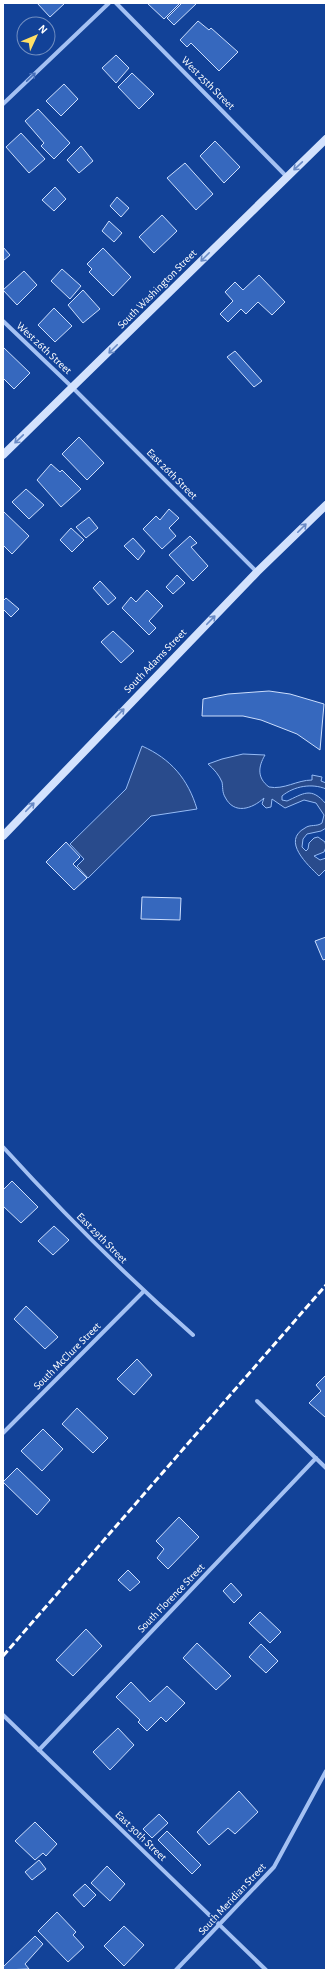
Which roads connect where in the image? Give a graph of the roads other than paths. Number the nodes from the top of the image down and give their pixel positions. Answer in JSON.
{"nodes":[{"id":1,"x":109,"y":3,"type":"edge"},
{"id":2,"x":116,"y":3,"type":"edge"},
{"id":3,"x":3,"y":104,"type":"edge"},
{"id":4,"x":326,"y":139,"type":"edge"},
{"id":5,"x":287,"y":176,"type":"junction"},
{"id":6,"x":3,"y":321,"type":"edge"},
{"id":7,"x":73,"y":388,"type":"junction"},
{"id":8,"x":3,"y":455,"type":"edge"},
{"id":9,"x":326,"y":505,"type":"edge"},
{"id":10,"x":258,"y":572,"type":"junction"},
{"id":11,"x":3,"y":836,"type":"edge"},
{"id":12,"x":3,"y":1147,"type":"edge"},
{"id":13,"x":143,"y":1292,"type":"junction"},
{"id":14,"x":193,"y":1335,"type":"dead end"},
{"id":15,"x":257,"y":1401,"type":"dead end"},
{"id":16,"x":3,"y":1433,"type":"edge"},
{"id":17,"x":316,"y":1458,"type":"junction"},
{"id":18,"x":326,"y":1468,"type":"edge"},
{"id":19,"x":3,"y":1715,"type":"edge"},
{"id":20,"x":39,"y":1750,"type":"junction"},
{"id":21,"x":326,"y":1771,"type":"edge"},
{"id":22,"x":219,"y":1926,"type":"junction"},
{"id":23,"x":176,"y":1970,"type":"edge"},
{"id":24,"x":266,"y":1970,"type":"edge"}],
"edges":[{"from":3,"to":1,"type":"street","one_way":true},
{"from":2,"to":5,"type":"street","name":"West 25th Street"},
{"from":4,"to":5,"type":"main road","name":"South Washington Street","one_way":true},
{"from":5,"to":7,"type":"main road","name":"South Washington Street","one_way":true},
{"from":6,"to":7,"type":"street","name":"West 26th Street"},
{"from":7,"to":8,"type":"main road","name":"South Washington Street","one_way":true},
{"from":7,"to":10,"type":"street","name":"East 26th Street"},
{"from":10,"to":9,"type":"main road","name":"South Adams Street","one_way":true},
{"from":11,"to":10,"type":"main road","name":"South Adams Street","one_way":true},
{"from":12,"to":13,"type":"street","name":"East 29th Street"},
{"from":13,"to":14,"type":"street","name":"East 29th Street"},
{"from":13,"to":16,"type":"street","name":"South McClure Street"},
{"from":15,"to":17,"type":"street"},
{"from":17,"to":18,"type":"street"},
{"from":17,"to":20,"type":"street","name":"South Florence Street"},
{"from":19,"to":20,"type":"street","name":"East 30th Street"},
{"from":20,"to":22,"type":"street","name":"East 30th Street"},
{"from":21,"to":22,"type":"street","name":"South Meridian Street"},
{"from":22,"to":23,"type":"street","name":"South Meridian Street"},
{"from":22,"to":24,"type":"street","name":"East 30th Street"}]}
